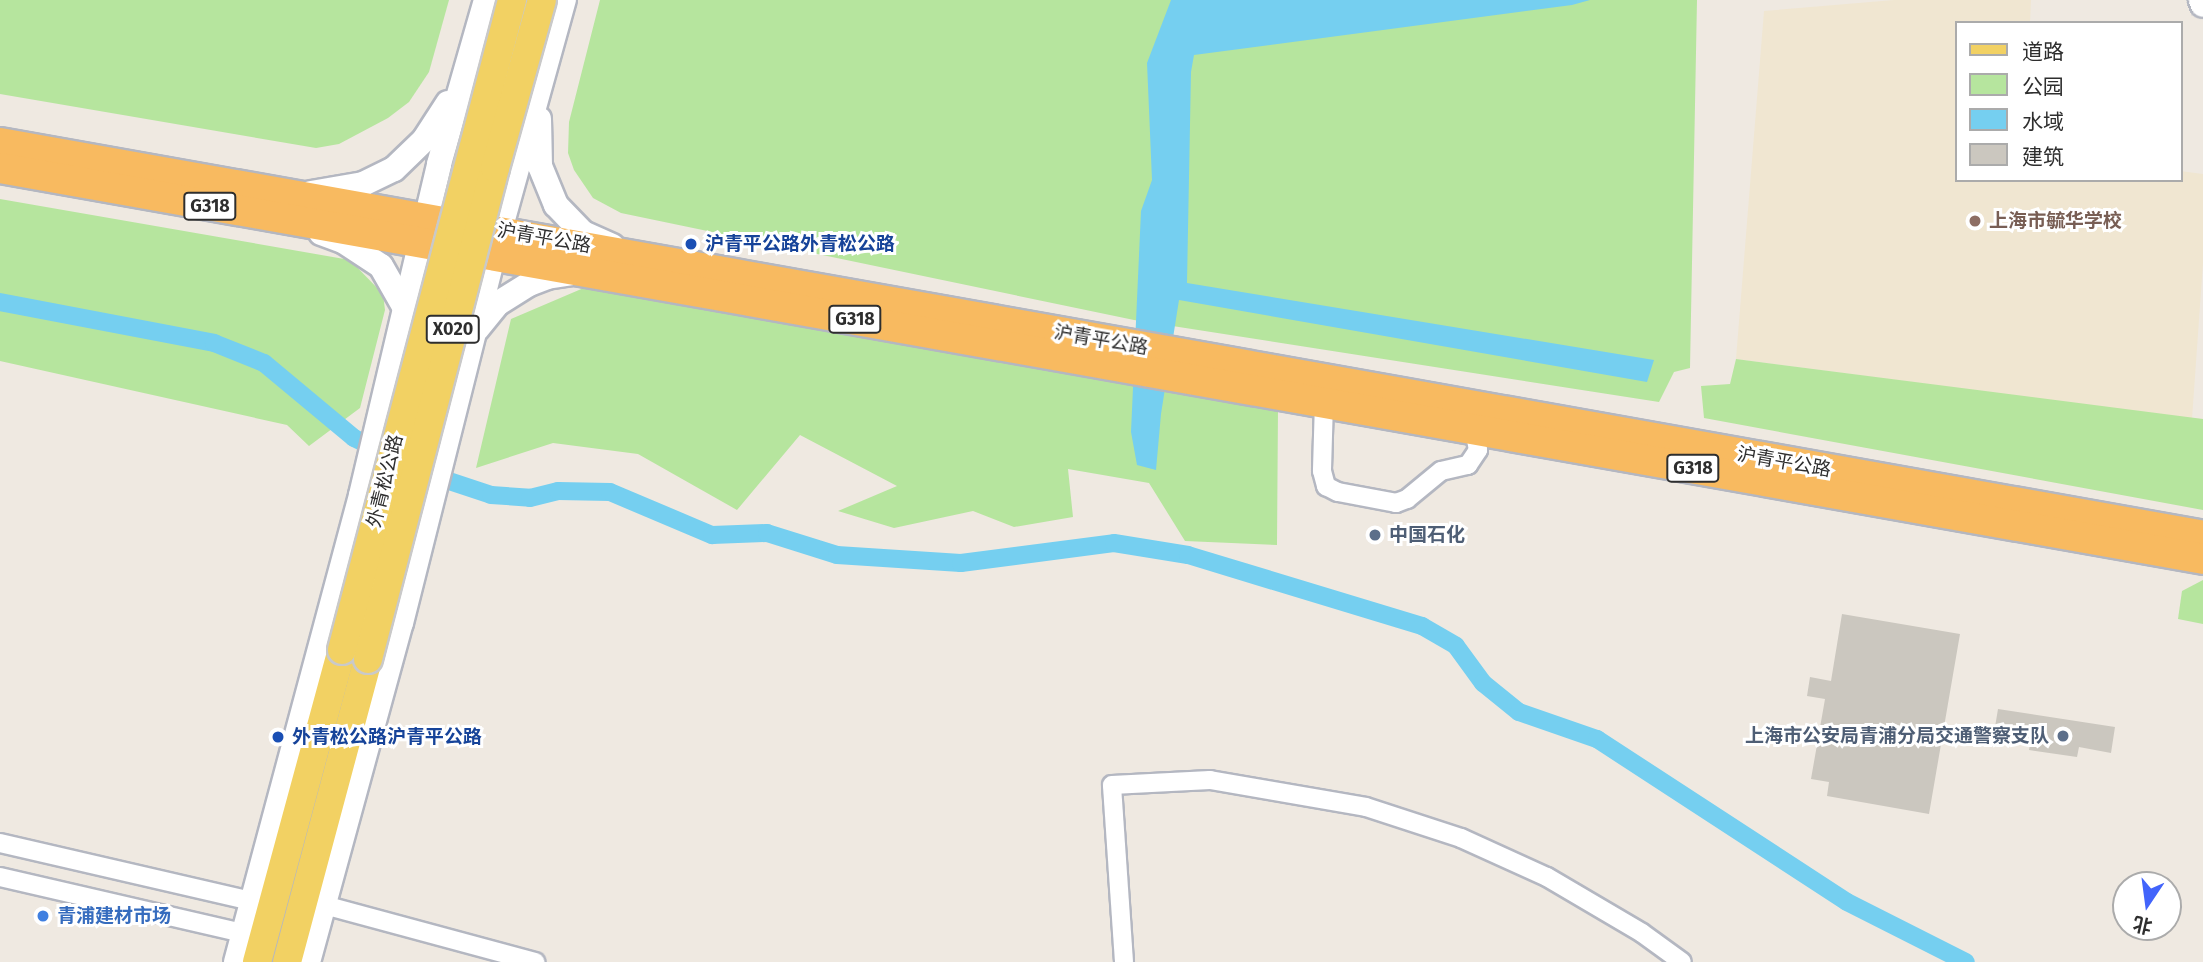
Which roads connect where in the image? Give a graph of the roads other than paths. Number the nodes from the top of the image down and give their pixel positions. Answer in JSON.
{"nodes":[{"id":1,"x":486,"y":0,"type":"edge"},
{"id":2,"x":512,"y":0,"type":"edge"},
{"id":3,"x":542,"y":0,"type":"edge"},
{"id":4,"x":564,"y":0,"type":"edge"},
{"id":5,"x":547,"y":56,"type":"junction"},
{"id":6,"x":464,"y":75,"type":"junction"},
{"id":7,"x":0,"y":143,"type":"edge"},
{"id":8,"x":0,"y":168,"type":"edge"},
{"id":9,"x":293,"y":194,"type":"junction"},
{"id":10,"x":260,"y":214,"type":"junction"},
{"id":11,"x":424,"y":230,"type":"junction"},
{"id":12,"x":477,"y":239,"type":"junction"},
{"id":13,"x":639,"y":255,"type":"junction"},
{"id":14,"x":584,"y":271,"type":"junction"},
{"id":15,"x":405,"y":309,"type":"junction"},
{"id":16,"x":468,"y":356,"type":"junction"},
{"id":17,"x":1128,"y":356,"type":"junction"},
{"id":18,"x":1185,"y":366,"type":"junction"},
{"id":19,"x":392,"y":370,"type":"junction"},
{"id":20,"x":460,"y":388,"type":"junction"},
{"id":21,"x":1324,"y":402,"type":"junction"},
{"id":22,"x":1472,"y":418,"type":"junction"},
{"id":23,"x":2093,"y":528,"type":"junction"},
{"id":24,"x":2203,"y":536,"type":"edge"},
{"id":25,"x":2203,"y":559,"type":"edge"},
{"id":26,"x":355,"y":655,"type":"junction"},
{"id":27,"x":0,"y":842,"type":"edge"},
{"id":28,"x":0,"y":877,"type":"edge"},
{"id":29,"x":252,"y":901,"type":"junction"},
{"id":30,"x":324,"y":905,"type":"junction"},
{"id":31,"x":243,"y":933,"type":"junction"},
{"id":32,"x":236,"y":962,"type":"edge"},
{"id":33,"x":257,"y":962,"type":"edge"},
{"id":34,"x":287,"y":962,"type":"edge"},
{"id":35,"x":308,"y":962,"type":"edge"},
{"id":36,"x":535,"y":962,"type":"edge"},
{"id":37,"x":1124,"y":962,"type":"edge"},
{"id":38,"x":1682,"y":962,"type":"edge"}],
"edges":[{"from":1,"to":6,"type":"main road"},
{"from":2,"to":26,"type":"main road","name":"外青松公路","number":"X020","bridge":true},
{"from":3,"to":26,"type":"main road","name":"外青松公路","number":"X020","bridge":true},
{"from":4,"to":5,"type":"main road"},
{"from":5,"to":12,"type":"main road"},
{"from":5,"to":13,"type":"main road"},
{"from":6,"to":9,"type":"main road"},
{"from":6,"to":11,"type":"main road"},
{"from":6,"to":12,"type":"main road"},
{"from":7,"to":9,"type":"highway","name":"沪青平公路","number":"G318"},
{"from":8,"to":10,"type":"highway","name":"沪青平公路","number":"G318"},
{"from":9,"to":11,"type":"highway","name":"沪青平公路","number":"G318"},
{"from":10,"to":11,"type":"highway","name":"沪青平公路","number":"G318"},
{"from":10,"to":15,"type":"main road"},
{"from":11,"to":12,"type":"highway","name":"沪青平公路","number":"G318"},
{"from":11,"to":15,"type":"main road"},
{"from":12,"to":13,"type":"highway","name":"沪青平公路","number":"G318"},
{"from":12,"to":14,"type":"highway","name":"沪青平公路","number":"G318"},
{"from":12,"to":16,"type":"main road"},
{"from":12,"to":19,"type":"main road"},
{"from":13,"to":17,"type":"highway","name":"沪青平公路","number":"G318"},
{"from":14,"to":16,"type":"main road"},
{"from":14,"to":17,"type":"highway","name":"沪青平公路","number":"G318"},
{"from":15,"to":19,"type":"main road"},
{"from":16,"to":20,"type":"main road"},
{"from":17,"to":18,"type":"highway","name":"沪青平公路","number":"G318"},
{"from":18,"to":21,"type":"highway","name":"沪青平公路","number":"G318"},
{"from":18,"to":22,"type":"highway","name":"沪青平公路","number":"G318"},
{"from":19,"to":20,"type":"main road"},
{"from":19,"to":29,"type":"main road"},
{"from":20,"to":30,"type":"main road"},
{"from":21,"to":22,"type":"highway","name":"沪青平公路","number":"G318"},
{"from":21,"to":22,"type":"street"},
{"from":22,"to":23,"type":"highway","name":"沪青平公路","number":"G318"},
{"from":23,"to":24,"type":"highway","name":"沪青平公路","number":"G318"},
{"from":23,"to":25,"type":"highway","name":"沪青平公路","number":"G318"},
{"from":26,"to":33,"type":"main road","name":"外青松公路","number":"X020"},
{"from":26,"to":34,"type":"main road","name":"外青松公路","number":"X020"},
{"from":27,"to":29,"type":"street"},
{"from":28,"to":31,"type":"street"},
{"from":29,"to":31,"type":"main road"},
{"from":30,"to":35,"type":"main road"},
{"from":30,"to":36,"type":"street"},
{"from":31,"to":32,"type":"main road"},
{"from":37,"to":38,"type":"street"}]}
